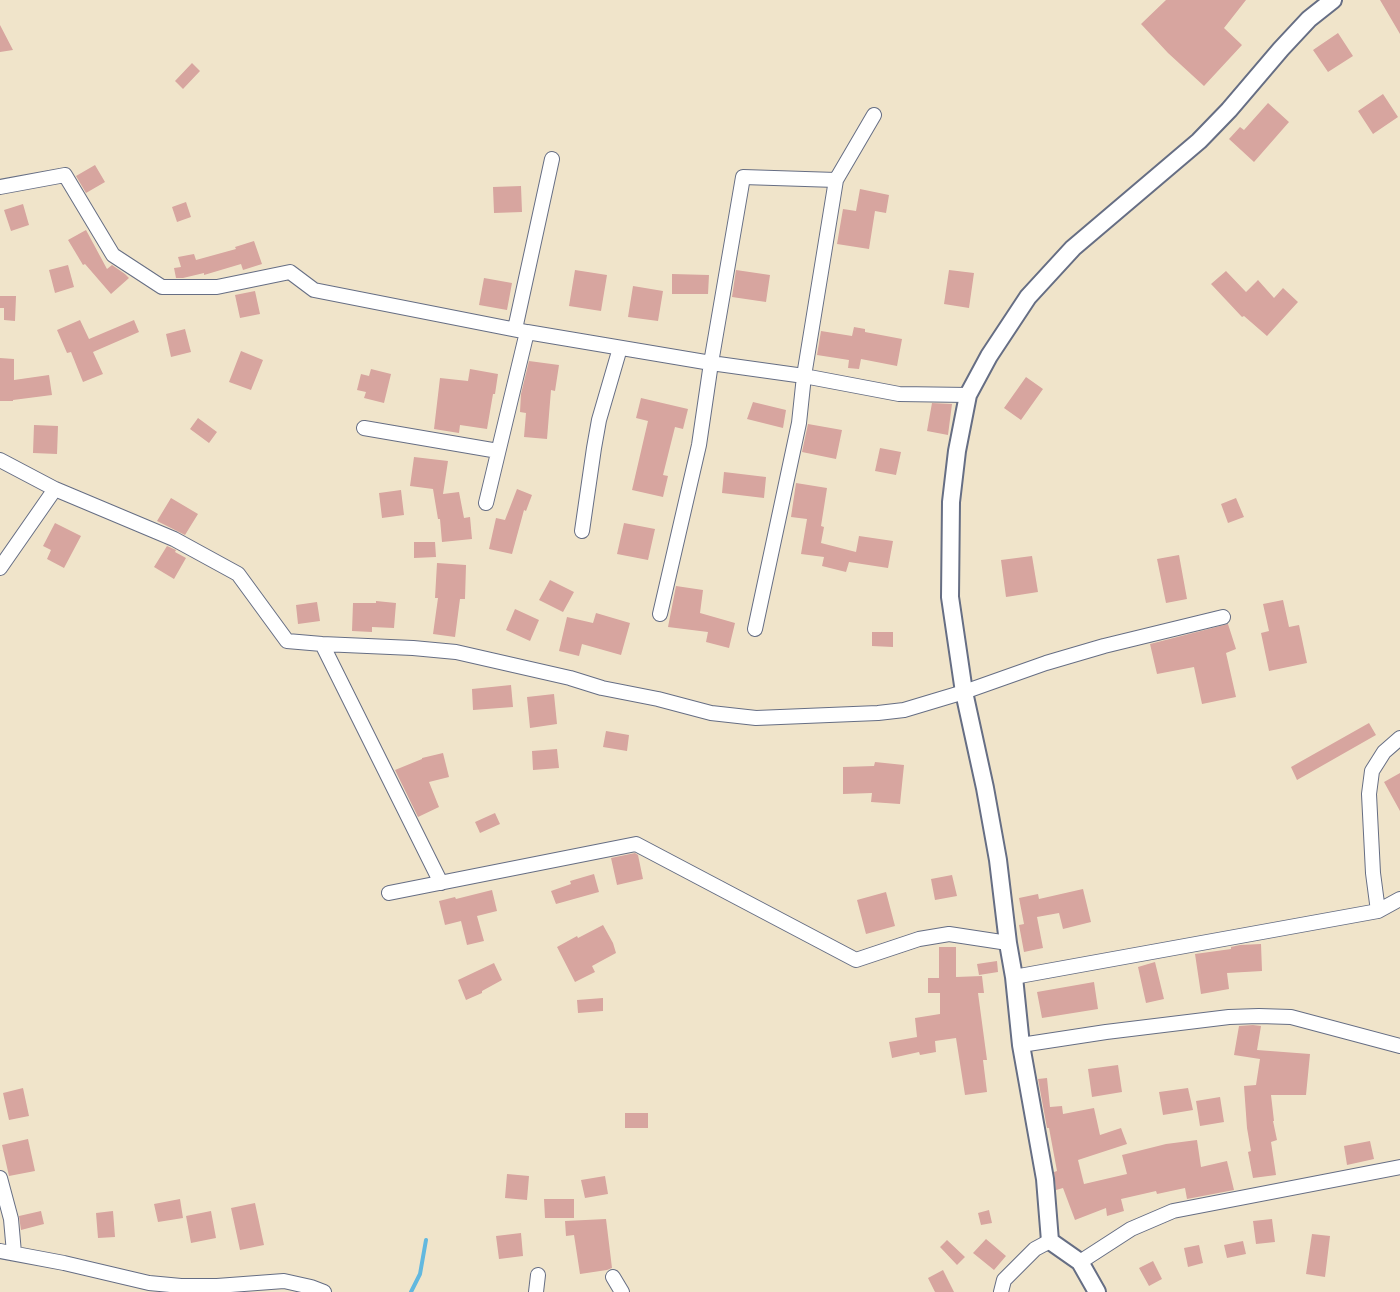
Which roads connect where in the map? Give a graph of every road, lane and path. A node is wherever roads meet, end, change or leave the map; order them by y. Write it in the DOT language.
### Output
graph roads {
  1 [pos="1333,0"];
  2 [pos="874,115"];
  3 [pos="552,159"];
  4 [pos="836,180"];
  5 [pos="0,187"];
  6 [pos="521,331"];
  7 [pos="620,348"];
  8 [pos="711,363"];
  9 [pos="804,376"];
  10 [pos="968,395"];
  11 [pos="364,429"];
  12 [pos="498,451"];
  13 [pos="0,460"];
  14 [pos="55,489"];
  15 [pos="486,503"];
  16 [pos="582,531"];
  17 [pos="0,568"];
  18 [pos="660,614"];
  19 [pos="1223,617"];
  20 [pos="755,629"];
  21 [pos="322,644"];
  22 [pos="964,692"];
  23 [pos="1400,738"];
  24 [pos="441,883"];
  25 [pos="389,893"];
  26 [pos="1400,898"];
  27 [pos="1378,911"];
  28 [pos="1008,943"];
  29 [pos="1014,976"];
  30 [pos="1021,1045"];
  31 [pos="1400,1046"];
  32 [pos="1400,1167"];
  33 [pos="0,1178"];
  34 [pos="1050,1241"];
  35 [pos="7,1252"];
  36 [pos="1080,1262"];
  37 [pos="538,1275"];
  38 [pos="613,1277"];
  39 [pos="324,1292"];
  40 [pos="536,1292"];
  41 [pos="622,1292"];
  42 [pos="1001,1292"];
  43 [pos="1097,1292"];
  1 -- 10 [label="street"];
  2 -- 4 [label="street"];
  3 -- 6 [label="street"];
  4 -- 8 [label="street"];
  4 -- 9 [label="street"];
  5 -- 6 [label="street"];
  6 -- 7 [label="street"];
  6 -- 12 [label="street"];
  7 -- 8 [label="street"];
  7 -- 16 [label="street"];
  8 -- 9 [label="street"];
  8 -- 18 [label="street"];
  9 -- 10 [label="street"];
  9 -- 20 [label="street"];
  10 -- 22 [label="street"];
  11 -- 12 [label="street"];
  12 -- 15 [label="street"];
  13 -- 14 [label="street"];
  14 -- 17 [label="street"];
  14 -- 21 [label="street"];
  19 -- 22 [label="street"];
  21 -- 22 [label="street"];
  21 -- 24 [label="street"];
  22 -- 28 [label="street"];
  23 -- 27 [label="street"];
  24 -- 25 [label="street"];
  24 -- 28 [label="street"];
  26 -- 27 [label="street"];
  27 -- 29 [label="street"];
  28 -- 29 [label="street"];
  29 -- 30 [label="street"];
  30 -- 31 [label="street"];
  30 -- 34 [label="street"];
  32 -- 36 [label="street"];
  33 -- 35 [label="street"];
  34 -- 36 [label="street"];
  34 -- 42 [label="street"];
  35 -- 39 [label="street"];
  36 -- 43 [label="street"];
  37 -- 40 [label="street"];
  38 -- 41 [label="street"];
}
